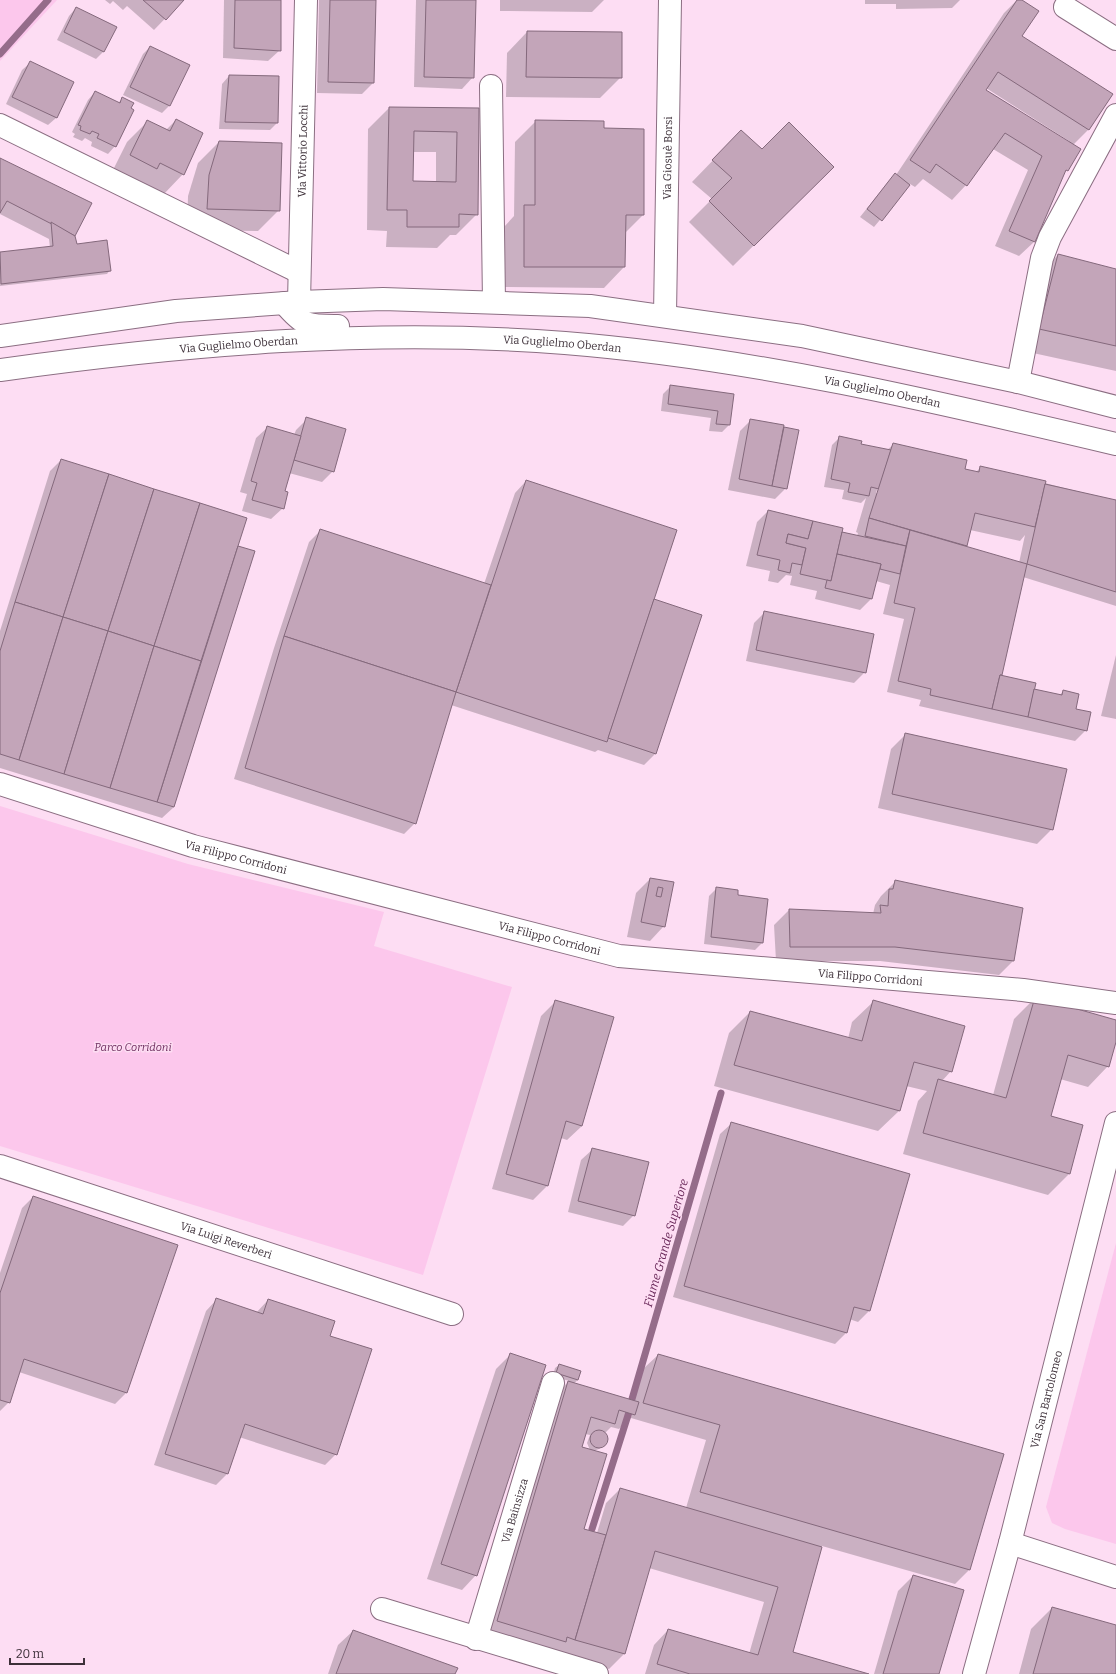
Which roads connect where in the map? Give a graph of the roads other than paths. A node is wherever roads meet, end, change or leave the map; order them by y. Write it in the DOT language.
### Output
graph roads {
  1 [pos="306,0"];
  2 [pos="670,0"];
  3 [pos="1065,7"];
  4 [pos="1116,39"];
  5 [pos="491,86"];
  6 [pos="1116,116"];
  7 [pos="0,125"];
  8 [pos="299,272"];
  9 [pos="292,302"];
  10 [pos="494,302"];
  11 [pos="665,315"];
  12 [pos="0,336"];
  13 [pos="403,337"];
  14 [pos="0,370"];
  15 [pos="1018,382"];
  16 [pos="1116,407"];
  17 [pos="1116,444"];
  18 [pos="0,784"];
  19 [pos="1116,1002"];
  20 [pos="1116,1124"];
  21 [pos="0,1166"];
  22 [pos="452,1314"];
  23 [pos="553,1383"];
  24 [pos="1010,1543"];
  25 [pos="1116,1577"];
  26 [pos="382,1609"];
  27 [pos="476,1639"];
  28 [pos="597,1674"];
  29 [pos="974,1674"];
  1 -- 8 [label="street, Via Vittorio Locchi"];
  2 -- 11 [label="street, Via Giosuè Borsi"];
  3 -- 4 [label="street"];
  5 -- 10 [label="street"];
  6 -- 15 [label="street"];
  7 -- 8 [label="street"];
  8 -- 9 [label="street, Via Vittorio Locchi"];
  9 -- 10 [label="street"];
  9 -- 12 [label="street"];
  9 -- 13 [label="street"];
  10 -- 11 [label="street"];
  11 -- 15 [label="street"];
  13 -- 14 [label="street, Via Guglielmo Oberdan"];
  13 -- 17 [label="street, Via Guglielmo Oberdan"];
  15 -- 16 [label="street"];
  18 -- 19 [label="street, Via Filippo Corridoni"];
  20 -- 24 [label="street, Via San Bartolomeo"];
  21 -- 22 [label="street, Via Luigi Reverberi"];
  23 -- 27 [label="street, Via Bainsizza"];
  24 -- 25 [label="street"];
  24 -- 29 [label="street, Via San Bartolomeo"];
  26 -- 27 [label="street"];
  27 -- 28 [label="street"];
}
